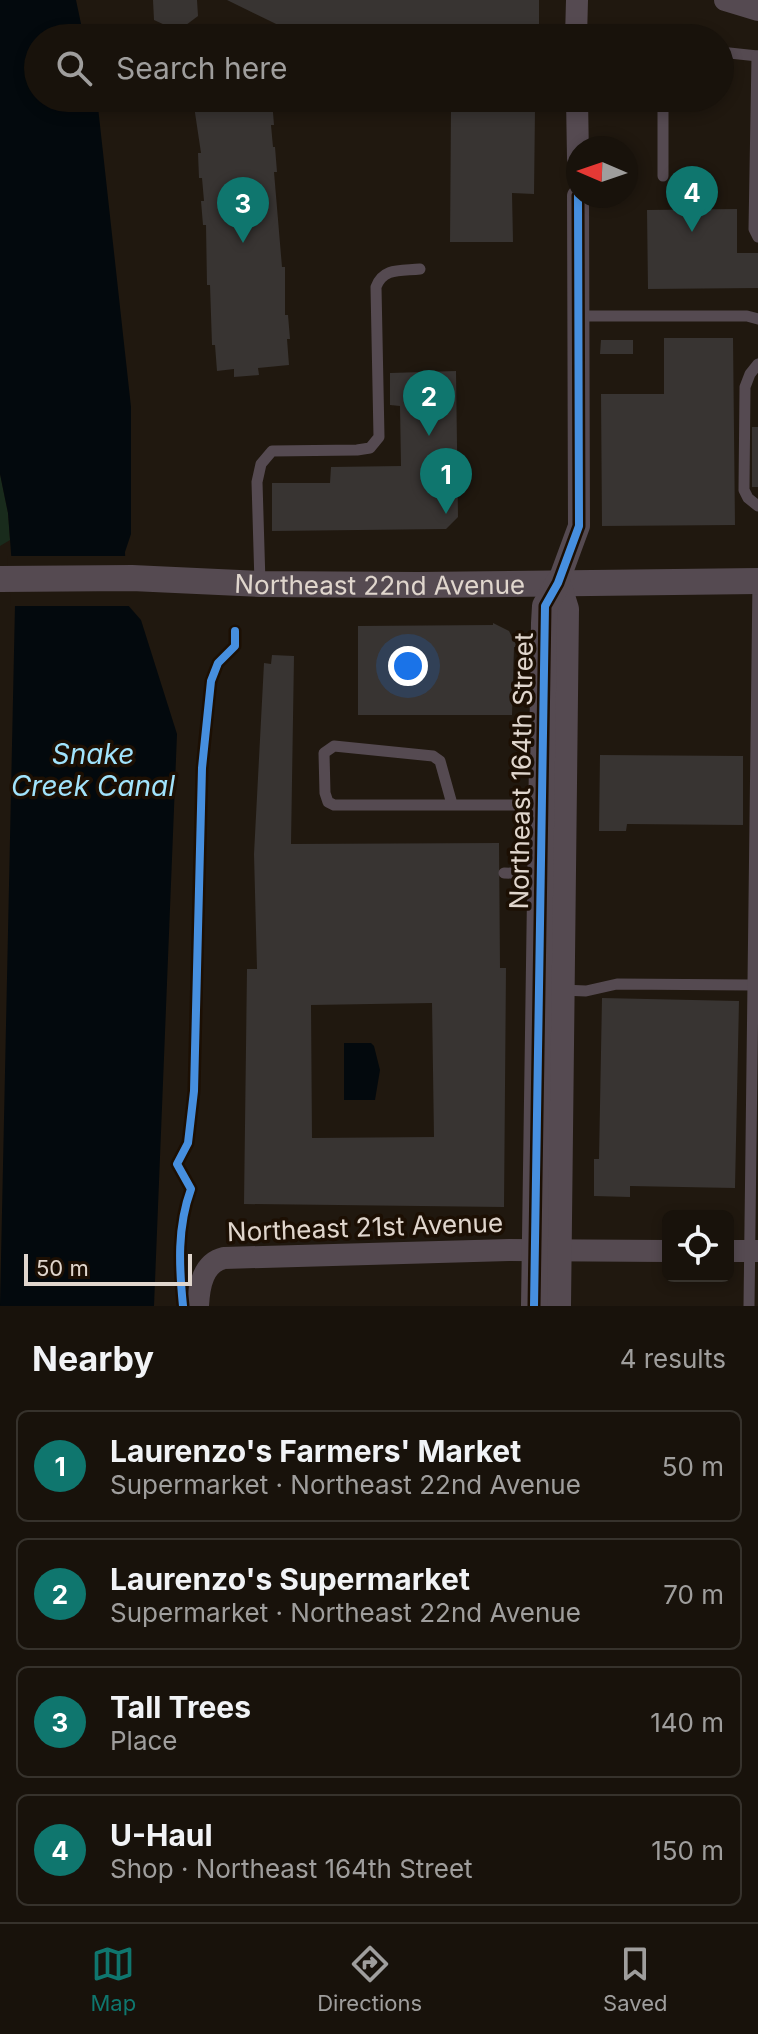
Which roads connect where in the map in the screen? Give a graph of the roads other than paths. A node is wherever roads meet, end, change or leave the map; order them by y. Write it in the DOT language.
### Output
graph roads {
  1 [pos="577,0"];
  2 [pos="725,0"];
  3 [pos="758,10"];
  4 [pos="576,24"];
  5 [pos="734,53"];
  6 [pos="758,56"];
  7 [pos="577,112"];
  8 [pos="663,112"];
  9 [pos="578,136"];
  10 [pos="663,176"];
  11 [pos="578,208"];
  12 [pos="758,237"];
  13 [pos="420,269"];
  14 [pos="579,316"];
  15 [pos="758,319"];
  16 [pos="758,364"];
  17 [pos="758,506"];
  18 [pos="0,579"];
  19 [pos="758,580"];
  20 [pos="558,583"];
  21 [pos="260,584"];
  22 [pos="452,804"];
  23 [pos="542,805"];
  24 [pos="756,842"];
  25 [pos="504,873"];
  26 [pos="539,874"];
  27 [pos="753,985"];
  28 [pos="561,990"];
  29 [pos="546,1250"];
  30 [pos="662,1251"];
  31 [pos="745,1251"];
  32 [pos="198,1306"];
  33 [pos="534,1306"];
  34 [pos="558,1306"];
  35 [pos="749,1306"];
  1 -- 4 [label="street"];
  2 -- 3 [label="street"];
  5 -- 6 [label="lane"];
  6 -- 12 [label="lane"];
  7 -- 9 [label="street"];
  8 -- 10 [label="lane"];
  11 -- 14 [label="street, Northeast 164th Street"];
  13 -- 21 [label="lane"];
  14 -- 15 [label="lane"];
  14 -- 20 [label="street, Northeast 164th Street"];
  16 -- 17 [label="lane"];
  18 -- 21 [label="street, Northeast 22nd Avenue"];
  19 -- 20 [label="street, Northeast 22nd Avenue"];
  19 -- 24 [label="lane"];
  20 -- 21 [label="street, Northeast 22nd Avenue"];
  20 -- 23 [label="street, Northeast 164th Street"];
  20 -- 28 [label="street, Northeast 164th Street"];
  22 -- 22 [label="lane"];
  22 -- 23 [label="lane"];
  23 -- 26 [label="street, Northeast 164th Street"];
  24 -- 27 [label="lane"];
  25 -- 26 [label="lane"];
  26 -- 29 [label="street, Northeast 164th Street"];
  27 -- 28 [label="lane"];
  27 -- 31 [label="lane"];
  28 -- 29 [label="street, Northeast 164th Street"];
  29 -- 30 [label="street, Northeast 21st Avenue"];
  29 -- 32 [label="street, Northeast 21st Avenue"];
  29 -- 33 [label="street, Northeast 164th Street"];
  29 -- 34 [label="street, Northeast 164th Street"];
  31 -- 35 [label="lane"];
}
